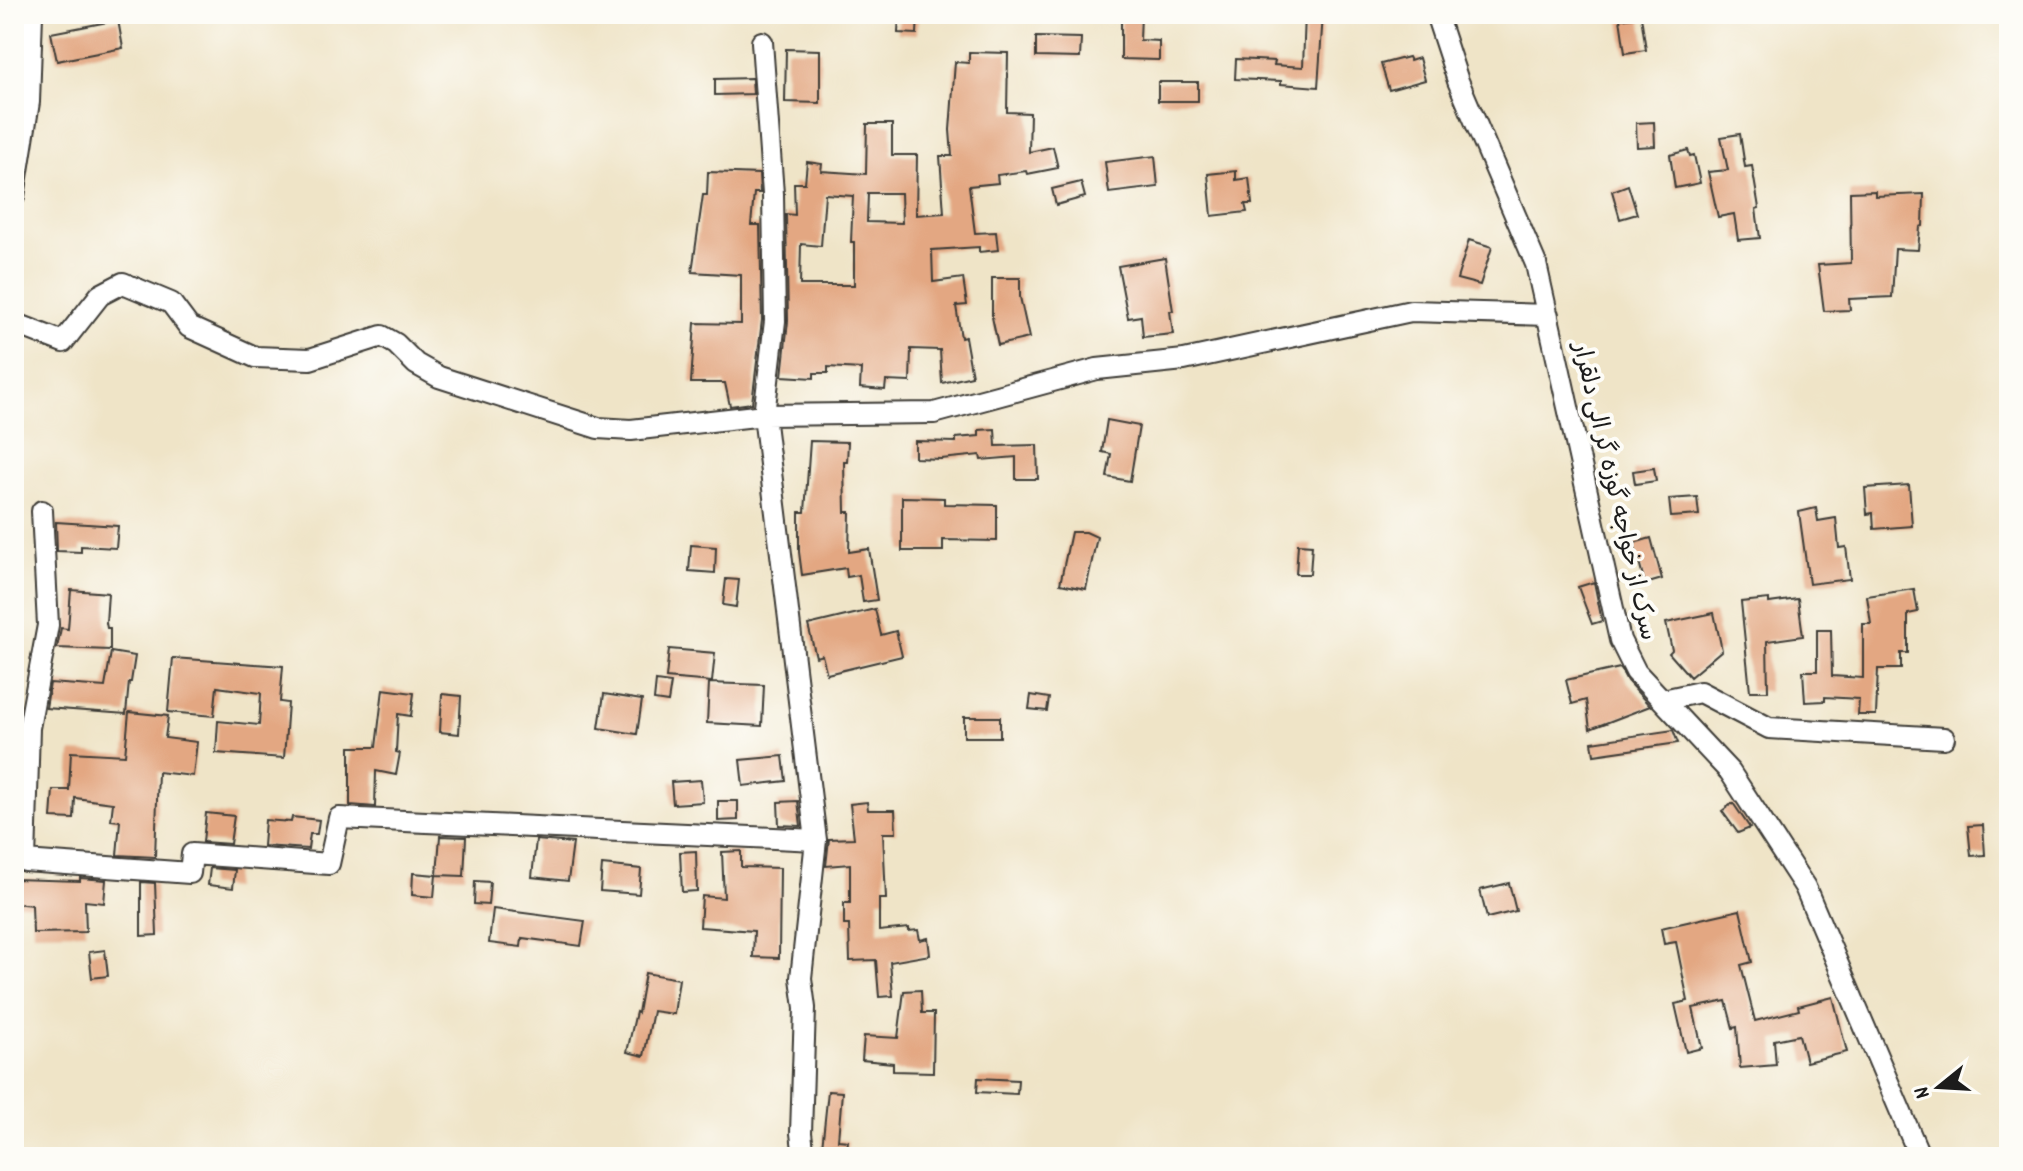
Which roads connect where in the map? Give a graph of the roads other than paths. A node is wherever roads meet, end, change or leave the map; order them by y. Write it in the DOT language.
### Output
graph roads {
  1 [pos="32,14"];
  2 [pos="1436,14"];
  3 [pos="762,42"];
  4 [pos="14,196"];
  5 [pos="1548,315"];
  6 [pos="14,323"];
  7 [pos="764,415"];
  8 [pos="42,511"];
  9 [pos="1663,700"];
  10 [pos="22,728"];
  11 [pos="1944,738"];
  12 [pos="816,840"];
  13 [pos="804,1157"];
  14 [pos="1920,1157"];
  1 -- 4 [label="street"];
  2 -- 5 [label="street, سرک از خواجه گوزه گر الی دلقرار"];
  3 -- 7 [label="street"];
  5 -- 7 [label="street"];
  5 -- 9 [label="street, سرک از خواجه گوزه گر الی دلقرار"];
  6 -- 7 [label="street"];
  7 -- 12 [label="street"];
  8 -- 10 [label="street"];
  9 -- 11 [label="street"];
  9 -- 14 [label="street, سرک از خواجه گوزه گر الی دلقرار"];
  10 -- 12 [label="street"];
  12 -- 13 [label="street"];
}
